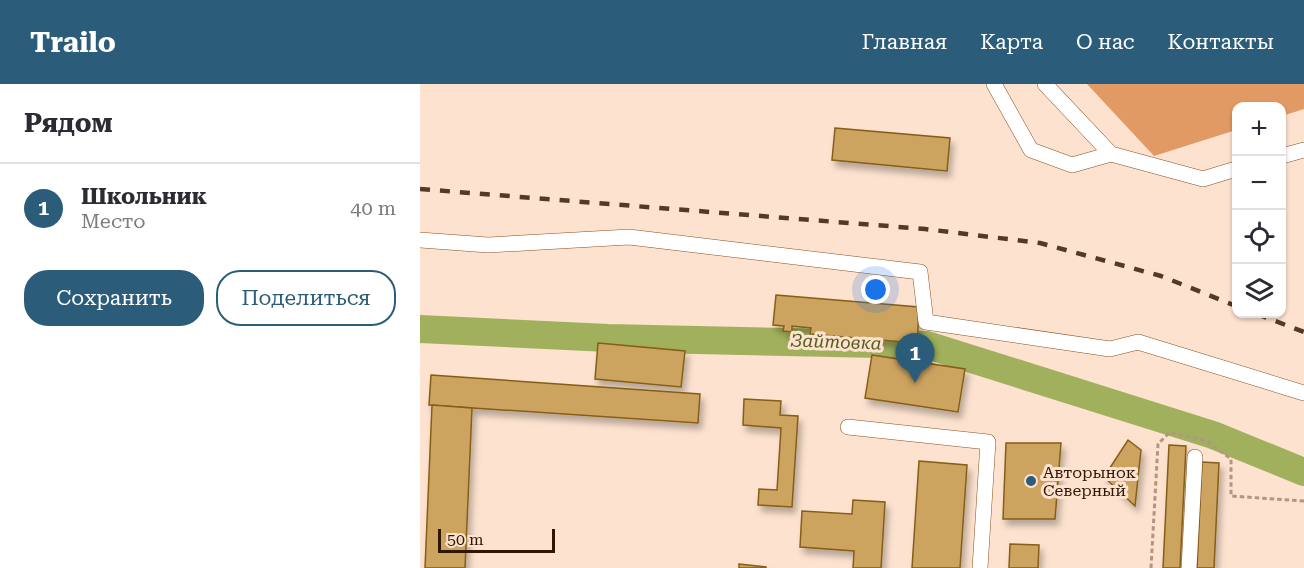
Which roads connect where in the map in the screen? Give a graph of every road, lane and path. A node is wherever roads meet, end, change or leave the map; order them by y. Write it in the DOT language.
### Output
graph roads {
  1 [pos="994,84"];
  2 [pos="1046,84"];
  3 [pos="1304,150"];
  4 [pos="1111,154"];
  5 [pos="1286,155"];
  6 [pos="1232,170"];
  7 [pos="420,240"];
  8 [pos="1304,393"];
  9 [pos="848,427"];
  10 [pos="1195,457"];
  11 [pos="980,568"];
  12 [pos="1189,568"];
  1 -- 4 [label="street"];
  2 -- 4 [label="street"];
  3 -- 5 [label="street"];
  4 -- 6 [label="street"];
  7 -- 8 [label="street"];
  9 -- 11 [label="street"];
  10 -- 12 [label="street"];
}
